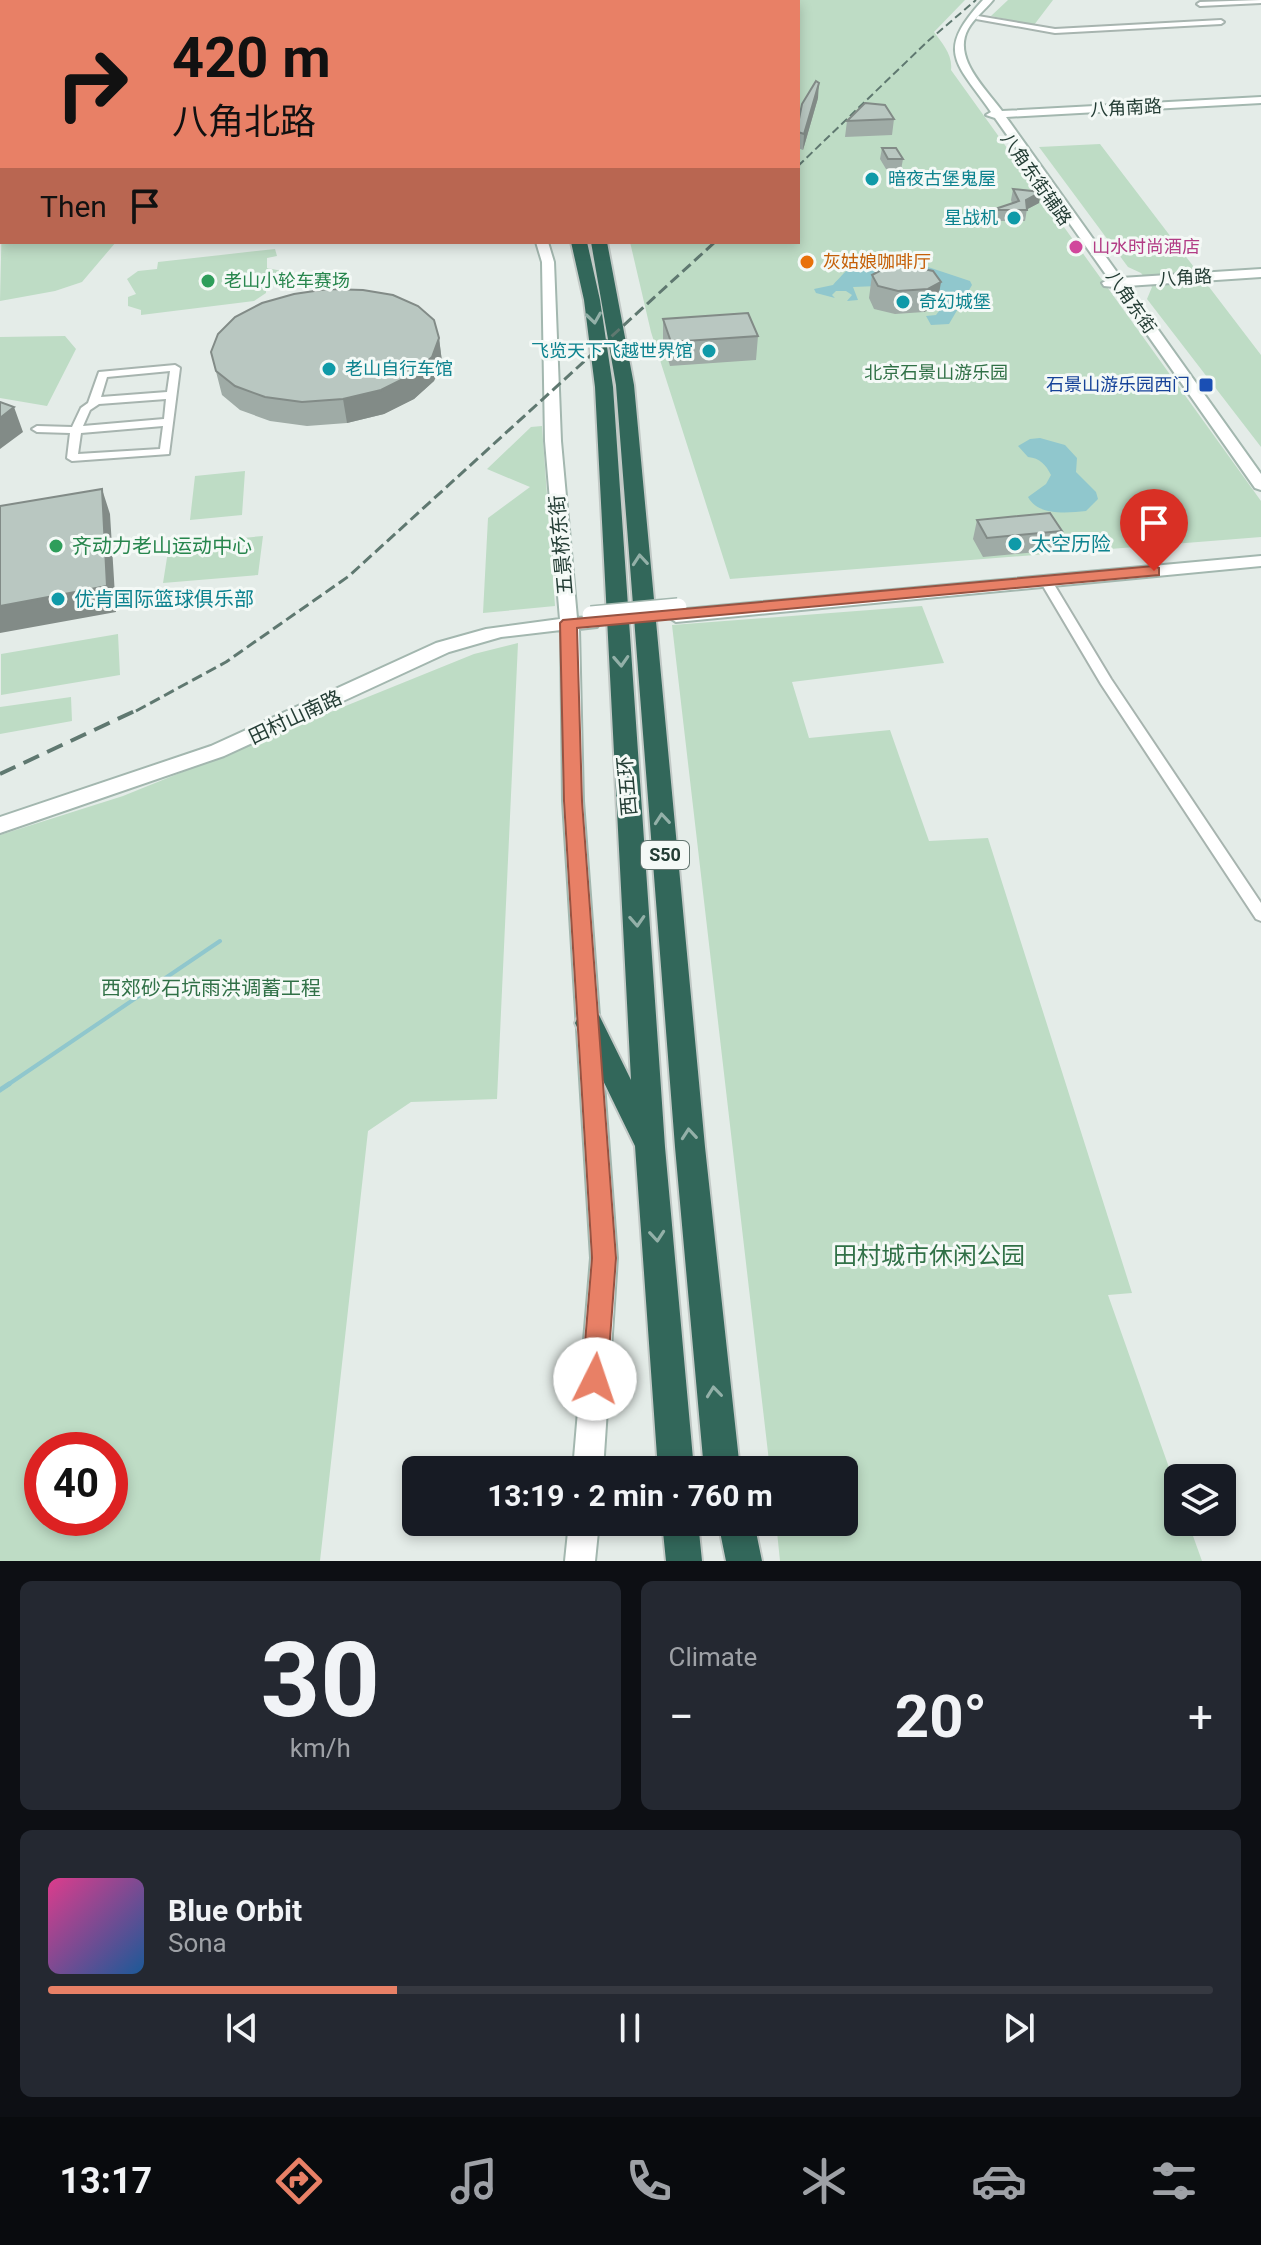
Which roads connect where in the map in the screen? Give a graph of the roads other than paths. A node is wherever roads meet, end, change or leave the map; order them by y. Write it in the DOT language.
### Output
graph roads {
  1 [pos="988,0"];
  2 [pos="994,0"];
  3 [pos="1261,1"];
  4 [pos="1198,2"];
  5 [pos="978,18"];
  6 [pos="1261,100"];
  7 [pos="997,115"];
  8 [pos="543,244"];
  9 [pos="579,244"];
  10 [pos="599,244"];
  11 [pos="1261,273"];
  12 [pos="1117,283"];
  13 [pos="172,395"];
  14 [pos="95,401"];
  15 [pos="169,422"];
  16 [pos="37,429"];
  17 [pos="76,430"];
  18 [pos="1261,471"];
  19 [pos="1261,486"];
  20 [pos="1261,553"];
  21 [pos="1261,561"];
  22 [pos="1046,581"];
  23 [pos="677,612"];
  24 [pos="568,619"];
  25 [pos="0,814"];
  26 [pos="0,825"];
  27 [pos="1261,915"];
  28 [pos="589,1023"];
  29 [pos="650,1147"];
  30 [pos="589,1456"];
  31 [pos="674,1456"];
  32 [pos="722,1456"];
  33 [pos="583,1536"];
  34 [pos="670,1536"];
  35 [pos="681,1536"];
  36 [pos="728,1536"];
  37 [pos="739,1536"];
  38 [pos="580,1561"];
  39 [pos="669,1561"];
  40 [pos="684,1561"];
  41 [pos="731,1561"];
  42 [pos="744,1561"];
  1 -- 7 [label="main road"];
  2 -- 5 [label="main road"];
  3 -- 4 [label="street"];
  4 -- 5 [label="street"];
  5 -- 7 [label="main road"];
  6 -- 7 [label="main road, 八角南路"];
  7 -- 12 [label="main road, 八角东街辅路"];
  8 -- 24 [label="main road, 五景桥东街"];
  9 -- 29 [label="highway, 西五环 / S50, one-way"];
  32 -- 10 [label="highway, 西五环 / S50, one-way"];
  11 -- 12 [label="main road, 八角路"];
  12 -- 18 [label="main road, 八角东街"];
  12 -- 19 [label="main road, 八角东街辅路"];
  13 -- 14 [label="street"];
  13 -- 14 [label="street"];
  13 -- 15 [label="street"];
  14 -- 17 [label="street"];
  15 -- 17 [label="street"];
  15 -- 17 [label="street"];
  16 -- 17 [label="street"];
  20 -- 23 [label="main road"];
  21 -- 22 [label="main road"];
  22 -- 23 [label="main road"];
  22 -- 27 [label="street"];
  23 -- 24 [label="main road, 田村山南路"];
  24 -- 25 [label="main road, 田村山南路"];
  24 -- 26 [label="main road, 田村山南路"];
  24 -- 28 [label="main road, 五景桥东街"];
  28 -- 29 [label="highway"];
  28 -- 30 [label="main road, 五景桥东街"];
  29 -- 31 [label="highway, 西五环 / S50, one-way"];
  33 -- 38 [label="main road"];
  34 -- 39 [label="highway"];
  35 -- 40 [label="highway"];
  36 -- 41 [label="highway"];
  37 -- 42 [label="highway"];
}
